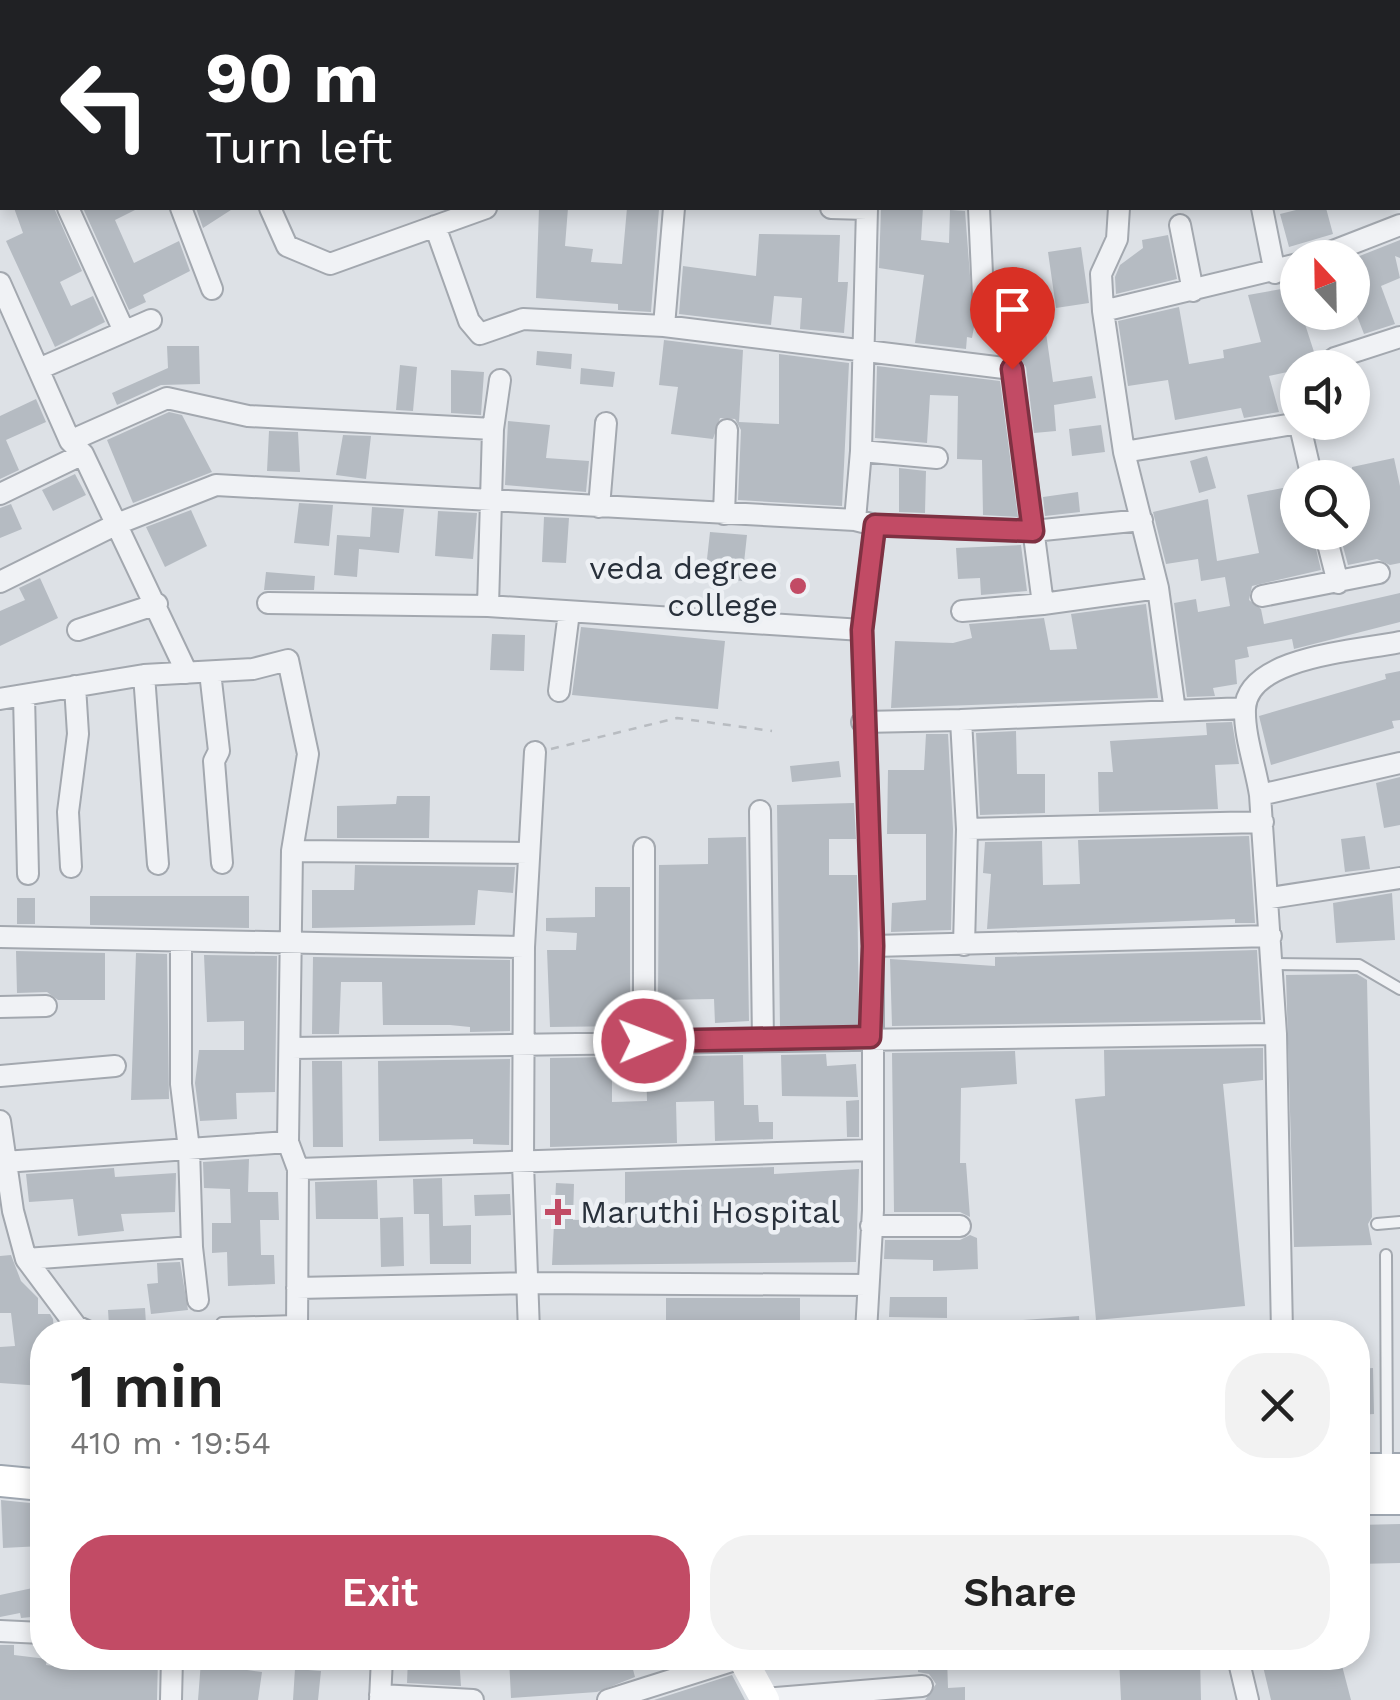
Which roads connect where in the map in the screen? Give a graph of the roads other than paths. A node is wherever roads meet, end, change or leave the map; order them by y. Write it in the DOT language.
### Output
graph roads {
  1 [pos="69,210"];
  2 [pos="182,210"];
  3 [pos="271,210"];
  4 [pos="480,210"];
  5 [pos="674,210"];
  6 [pos="867,210"];
  7 [pos="978,210"];
  8 [pos="1119,210"];
  9 [pos="1262,210"];
  10 [pos="1400,225"];
  11 [pos="435,226"];
  12 [pos="1180,226"];
  13 [pos="1361,240"];
  14 [pos="1280,270"];
  15 [pos="1275,272"];
  16 [pos="212,289"];
  17 [pos="1194,291"];
  18 [pos="3,296"];
  19 [pos="1103,311"];
  20 [pos="984,318"];
  21 [pos="151,320"];
  22 [pos="664,326"];
  23 [pos="124,331"];
  24 [pos="1400,337"];
  25 [pos="861,348"];
  26 [pos="1366,350"];
  27 [pos="42,368"];
  28 [pos="500,380"];
  29 [pos="606,423"];
  30 [pos="1280,426"];
  31 [pos="493,429"];
  32 [pos="728,430"];
  33 [pos="77,448"];
  34 [pos="862,452"];
  35 [pos="1124,452"];
  36 [pos="937,458"];
  37 [pos="0,494"];
  38 [pos="493,502"];
  39 [pos="599,507"];
  40 [pos="724,514"];
  41 [pos="1142,520"];
  42 [pos="865,523"];
  43 [pos="117,524"];
  44 [pos="1033,531"];
  45 [pos="1330,550"];
  46 [pos="1380,573"];
  47 [pos="0,582"];
  48 [pos="1338,583"];
  49 [pos="1158,588"];
  50 [pos="1262,596"];
  51 [pos="268,603"];
  52 [pos="157,604"];
  53 [pos="1043,604"];
  54 [pos="488,606"];
  55 [pos="962,610"];
  56 [pos="569,612"];
  57 [pos="78,630"];
  58 [pos="862,630"];
  59 [pos="1400,642"];
  60 [pos="210,672"];
  61 [pos="188,673"];
  62 [pos="144,675"];
  63 [pos="76,686"];
  64 [pos="559,691"];
  65 [pos="24,695"];
  66 [pos="0,699"];
  67 [pos="1245,708"];
  68 [pos="1175,711"];
  69 [pos="961,720"];
  70 [pos="862,722"];
  71 [pos="535,752"];
  72 [pos="1400,764"];
  73 [pos="1260,794"];
  74 [pos="760,812"];
  75 [pos="1263,822"];
  76 [pos="967,829"];
  77 [pos="644,848"];
  78 [pos="292,850"];
  79 [pos="528,853"];
  80 [pos="222,863"];
  81 [pos="158,864"];
  82 [pos="72,867"];
  83 [pos="28,874"];
  84 [pos="1400,878"];
  85 [pos="1270,898"];
  86 [pos="1271,936"];
  87 [pos="0,937"];
  88 [pos="181,942"];
  89 [pos="290,943"];
  90 [pos="964,945"];
  91 [pos="873,946"];
  92 [pos="524,947"];
  93 [pos="1272,964"];
  94 [pos="1400,990"];
  95 [pos="46,1006"];
  96 [pos="0,1007"];
  97 [pos="1276,1034"];
  98 [pos="870,1037"];
  99 [pos="644,1041"];
  100 [pos="763,1041"];
  101 [pos="527,1043"];
  102 [pos="292,1048"];
  103 [pos="115,1066"];
  104 [pos="0,1076"];
  105 [pos="0,1121"];
  106 [pos="288,1142"];
  107 [pos="189,1149"];
  108 [pos="870,1150"];
  109 [pos="4,1162"];
  110 [pos="523,1162"];
  111 [pos="298,1170"];
  112 [pos="1400,1222"];
  113 [pos="1377,1224"];
  114 [pos="872,1226"];
  115 [pos="960,1226"];
  116 [pos="192,1248"];
  117 [pos="1386,1254"];
  118 [pos="26,1259"];
  119 [pos="529,1282"];
  120 [pos="868,1285"];
  121 [pos="298,1288"];
  122 [pos="198,1300"];
  123 [pos="72,1320"];
  124 [pos="297,1320"];
  125 [pos="529,1320"];
  126 [pos="867,1320"];
  127 [pos="1282,1320"];
  128 [pos="0,1463"];
  129 [pos="30,1465"];
  130 [pos="1382,1469"];
  131 [pos="0,1481"];
  132 [pos="30,1484"];
  133 [pos="1370,1499"];
  134 [pos="1400,1499"];
  135 [pos="0,1632"];
  136 [pos="30,1633"];
  137 [pos="172,1670"];
  138 [pos="381,1670"];
  139 [pos="712,1670"];
  140 [pos="748,1670"];
  141 [pos="1241,1670"];
  142 [pos="922,1686"];
  143 [pos="652,1694"];
  144 [pos="380,1698"];
  145 [pos="764,1699"];
  146 [pos="171,1700"];
  147 [pos="472,1700"];
  148 [pos="608,1700"];
  149 [pos="1248,1700"];
  1 -- 23 [label="street"];
  2 -- 16 [label="street"];
  3 -- 11 [label="street"];
  4 -- 11 [label="street"];
  5 -- 22 [label="street"];
  6 -- 25 [label="street"];
  7 -- 20 [label="street"];
  8 -- 19 [label="street"];
  9 -- 15 [label="street"];
  10 -- 13 [label="street"];
  11 -- 22 [label="street"];
  12 -- 17 [label="street"];
  14 -- 15 [label="street"];
  15 -- 17 [label="street"];
  17 -- 19 [label="street"];
  18 -- 27 [label="street"];
  19 -- 35 [label="street"];
  21 -- 23 [label="street"];
  22 -- 25 [label="street"];
  23 -- 27 [label="street"];
  24 -- 26 [label="street"];
  25 -- 34 [label="street"];
  25 -- 44 [label="street"];
  27 -- 33 [label="street"];
  28 -- 31 [label="street"];
  29 -- 39 [label="street"];
  30 -- 35 [label="street"];
  31 -- 33 [label="street"];
  31 -- 38 [label="street"];
  32 -- 40 [label="street"];
  33 -- 37 [label="street"];
  33 -- 43 [label="street"];
  34 -- 36 [label="street"];
  34 -- 42 [label="street"];
  35 -- 41 [label="street"];
  38 -- 39 [label="street"];
  38 -- 43 [label="street"];
  38 -- 54 [label="street"];
  39 -- 40 [label="street"];
  40 -- 42 [label="street"];
  41 -- 44 [label="street"];
  41 -- 49 [label="street"];
  42 -- 44 [label="street"];
  42 -- 58 [label="street"];
  43 -- 47 [label="street"];
  43 -- 52 [label="street"];
  44 -- 53 [label="street"];
  45 -- 48 [label="street"];
  46 -- 48 [label="street"];
  48 -- 50 [label="street"];
  49 -- 53 [label="street"];
  49 -- 68 [label="street"];
  51 -- 54 [label="street"];
  52 -- 57 [label="street"];
  52 -- 61 [label="street"];
  53 -- 55 [label="street"];
  54 -- 56 [label="street"];
  56 -- 58 [label="street"];
  56 -- 64 [label="street"];
  58 -- 70 [label="street"];
  59 -- 67 [label="street"];
  60 -- 61 [label="street"];
  60 -- 78 [label="street"];
  60 -- 80 [label="street"];
  61 -- 62 [label="street"];
  62 -- 63 [label="street"];
  62 -- 81 [label="street"];
  63 -- 65 [label="street"];
  63 -- 82 [label="street"];
  65 -- 66 [label="street"];
  65 -- 83 [label="street"];
  67 -- 68 [label="street"];
  67 -- 73 [label="street"];
  68 -- 69 [label="street"];
  69 -- 70 [label="street"];
  69 -- 76 [label="street"];
  70 -- 91 [label="street"];
  71 -- 79 [label="street"];
  72 -- 73 [label="street"];
  73 -- 75 [label="street"];
  74 -- 100 [label="street"];
  75 -- 76 [label="street"];
  75 -- 85 [label="street"];
  76 -- 90 [label="street"];
  77 -- 99 [label="street"];
  78 -- 79 [label="street"];
  78 -- 89 [label="street"];
  79 -- 92 [label="street"];
  84 -- 85 [label="street"];
  85 -- 86 [label="street"];
  86 -- 90 [label="street"];
  86 -- 93 [label="street"];
  87 -- 88 [label="street"];
  88 -- 89 [label="street"];
  88 -- 107 [label="street"];
  89 -- 92 [label="street"];
  89 -- 102 [label="street"];
  90 -- 91 [label="street"];
  91 -- 98 [label="street"];
  92 -- 101 [label="street"];
  93 -- 94 [label="lane"];
  93 -- 97 [label="street"];
  95 -- 96 [label="street"];
  97 -- 98 [label="street"];
  97 -- 127 [label="street"];
  98 -- 100 [label="street"];
  98 -- 108 [label="street"];
  99 -- 100 [label="street"];
  99 -- 101 [label="street"];
  101 -- 102 [label="street"];
  101 -- 110 [label="street"];
  102 -- 106 [label="street"];
  103 -- 104 [label="street"];
  105 -- 109 [label="street"];
  106 -- 107 [label="street"];
  106 -- 111 [label="street"];
  107 -- 109 [label="street"];
  107 -- 116 [label="street"];
  108 -- 110 [label="street"];
  108 -- 114 [label="street"];
  109 -- 118 [label="street"];
  110 -- 111 [label="street"];
  110 -- 119 [label="street"];
  111 -- 121 [label="street"];
  112 -- 113 [label="lane"];
  114 -- 115 [label="street"];
  114 -- 120 [label="street"];
  116 -- 118 [label="street"];
  116 -- 122 [label="street"];
  117 -- 130 [label="lane"];
  118 -- 123 [label="street"];
  119 -- 120 [label="street"];
  119 -- 121 [label="street"];
  119 -- 125 [label="street"];
  120 -- 126 [label="street"];
  121 -- 124 [label="street"];
  128 -- 129 [label="main road"];
  131 -- 132 [label="main road"];
  133 -- 134 [label="main road"];
  135 -- 136 [label="street"];
  137 -- 146 [label="street"];
  138 -- 144 [label="street"];
  139 -- 143 [label="street"];
  140 -- 145 [label="street"];
  141 -- 149 [label="street"];
  142 -- 145 [label="street"];
  143 -- 148 [label="street"];
  144 -- 147 [label="street"];
}
